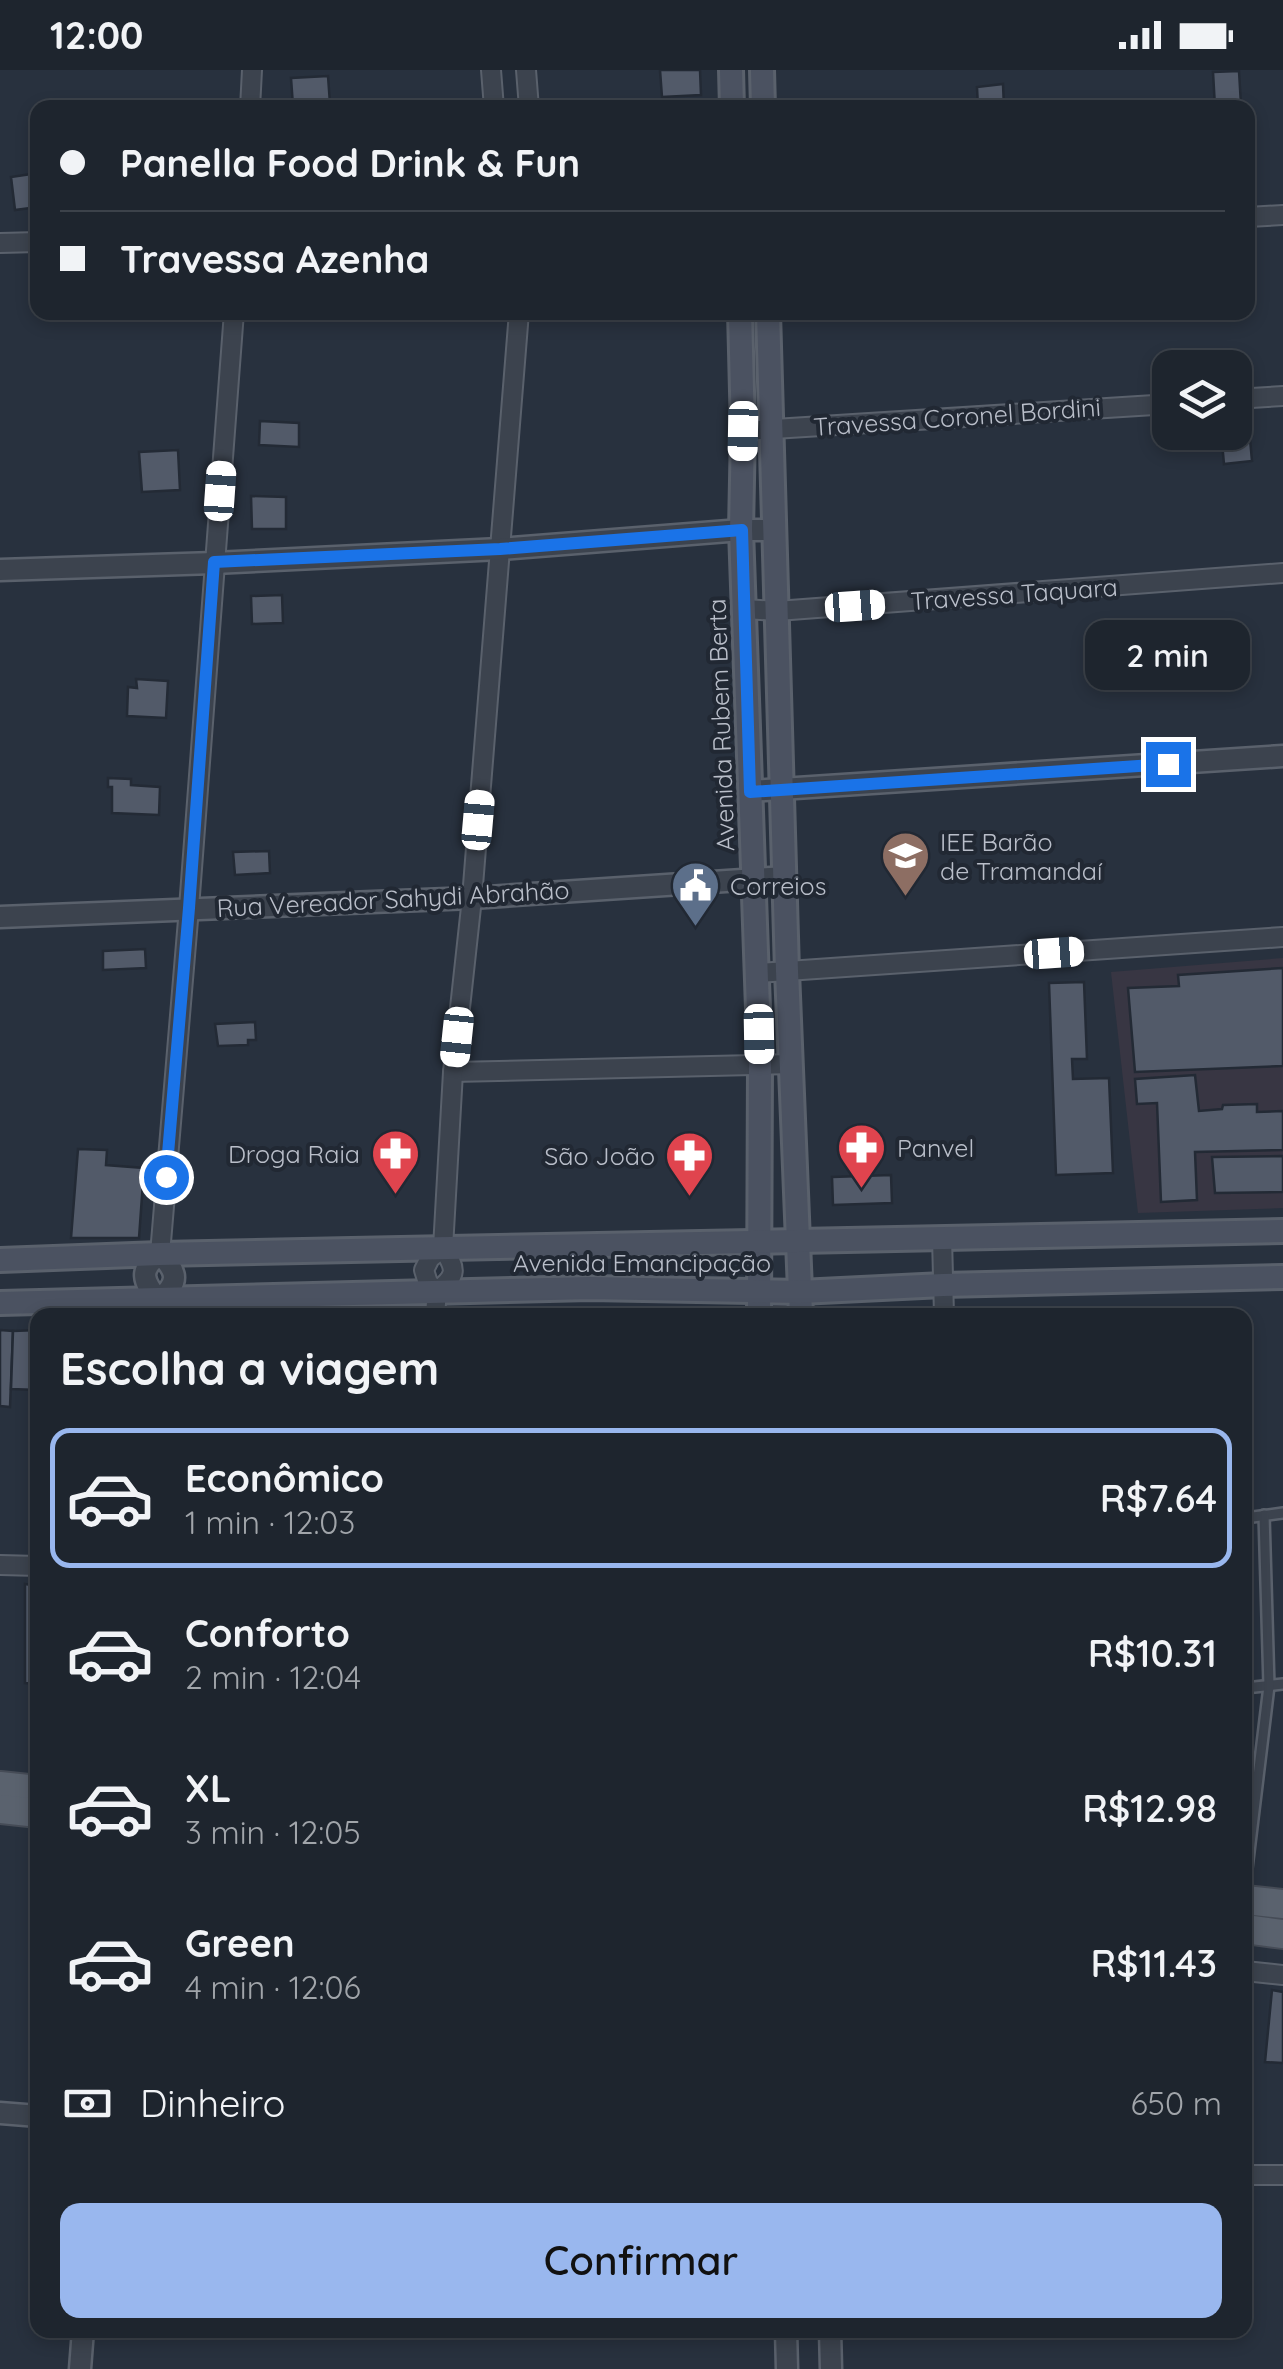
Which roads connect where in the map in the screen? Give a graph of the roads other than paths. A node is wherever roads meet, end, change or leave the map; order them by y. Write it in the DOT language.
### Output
graph roads {
  1 [pos="252,70"];
  2 [pos="491,70"];
  3 [pos="526,70"];
  4 [pos="737,70"];
  5 [pos="762,70"];
  6 [pos="250,100"];
  7 [pos="493,100"];
  8 [pos="528,100"];
  9 [pos="733,100"];
  10 [pos="764,100"];
  11 [pos="1283,215"];
  12 [pos="1255,217"];
  13 [pos="30,242"];
  14 [pos="0,243"];
  15 [pos="233,320"];
  16 [pos="518,320"];
  17 [pos="740,320"];
  18 [pos="768,320"];
  19 [pos="1283,396"];
  20 [pos="1252,399"];
  21 [pos="1152,405"];
  22 [pos="771,429"];
  23 [pos="743,431"];
  24 [pos="742,530"];
  25 [pos="776,530"];
  26 [pos="500,549"];
  27 [pos="214,562"];
  28 [pos="0,570"];
  29 [pos="1283,574"];
  30 [pos="745,610"];
  31 [pos="777,611"];
  32 [pos="1283,756"];
  33 [pos="783,790"];
  34 [pos="750,792"];
  35 [pos="785,877"];
  36 [pos="753,878"];
  37 [pos="472,898"];
  38 [pos="189,908"];
  39 [pos="0,917"];
  40 [pos="1283,937"];
  41 [pos="787,972"];
  42 [pos="758,973"];
  43 [pos="792,1064"];
  44 [pos="760,1065"];
  45 [pos="453,1072"];
  46 [pos="1283,1231"];
  47 [pos="942,1238"];
  48 [pos="797,1240"];
  49 [pos="758,1241"];
  50 [pos="443,1248"];
  51 [pos="160,1254"];
  52 [pos="0,1260"];
  53 [pos="1283,1277"];
  54 [pos="943,1285"];
  55 [pos="0,1303"];
  56 [pos="436,1303"];
  57 [pos="801,1303"];
  58 [pos="759,1304"];
  59 [pos="158,1307"];
  60 [pos="944,1308"];
  61 [pos="1283,1513"];
  62 [pos="1264,1516"];
  63 [pos="1252,1517"];
  64 [pos="0,1565"];
  65 [pos="30,1566"];
  66 [pos="1283,1684"];
  67 [pos="1269,1686"];
  68 [pos="1252,1687"];
  69 [pos="0,1786"];
  70 [pos="30,1789"];
  71 [pos="0,1809"];
  72 [pos="30,1812"];
  73 [pos="1252,1827"];
  74 [pos="1252,1901"];
  75 [pos="1283,1904"];
  76 [pos="1252,1931"];
  77 [pos="1283,1934"];
  78 [pos="1252,1971"];
  79 [pos="1283,1975"];
  80 [pos="0,2113"];
  81 [pos="30,2115"];
  82 [pos="1252,2175"];
  83 [pos="1283,2175"];
  84 [pos="82,2338"];
  85 [pos="786,2338"];
  86 [pos="830,2338"];
  87 [pos="80,2369"];
  88 [pos="787,2369"];
  89 [pos="831,2369"];
  1 -- 6 [label="street"];
  2 -- 7 [label="street"];
  3 -- 8 [label="street"];
  4 -- 9 [label="main road"];
  5 -- 10 [label="main road"];
  11 -- 12 [label="street"];
  13 -- 14 [label="street"];
  15 -- 27 [label="street"];
  16 -- 26 [label="street"];
  17 -- 23 [label="main road, Avenida Rubem Berta"];
  18 -- 22 [label="main road"];
  19 -- 20 [label="street"];
  21 -- 22 [label="street, Travessa Coronel Bordini"];
  22 -- 23 [label="street, Travessa Coronel Bordini"];
  22 -- 25 [label="main road"];
  23 -- 24 [label="main road, Avenida Rubem Berta"];
  24 -- 25 [label="street"];
  24 -- 26 [label="street"];
  24 -- 30 [label="main road, Avenida Rubem Berta"];
  25 -- 31 [label="main road"];
  26 -- 27 [label="street"];
  26 -- 37 [label="street"];
  27 -- 28 [label="street"];
  27 -- 38 [label="street"];
  29 -- 31 [label="street, Travessa Taquara"];
  30 -- 31 [label="street, Travessa Taquara"];
  30 -- 34 [label="main road, Avenida Rubem Berta"];
  31 -- 33 [label="main road"];
  32 -- 33 [label="street"];
  33 -- 34 [label="street"];
  33 -- 35 [label="main road"];
  34 -- 36 [label="main road, Avenida Rubem Berta"];
  35 -- 36 [label="street, Rua Vereador Sahydi Abrahão"];
  35 -- 41 [label="main road"];
  36 -- 37 [label="street, Rua Vereador Sahydi Abrahão"];
  36 -- 42 [label="main road, Avenida Rubem Berta"];
  37 -- 38 [label="street, Rua Vereador Sahydi Abrahão"];
  37 -- 45 [label="street"];
  38 -- 39 [label="street, Rua Vereador Sahydi Abrahão"];
  38 -- 51 [label="street"];
  40 -- 41 [label="street"];
  41 -- 42 [label="street"];
  41 -- 43 [label="main road"];
  42 -- 44 [label="main road, Avenida Rubem Berta"];
  43 -- 44 [label="street"];
  43 -- 48 [label="main road"];
  44 -- 45 [label="street"];
  44 -- 49 [label="main road, Avenida Rubem Berta"];
  45 -- 50 [label="street"];
  46 -- 47 [label="main road, Avenida Emancipação"];
  47 -- 48 [label="main road, Avenida Emancipação"];
  47 -- 54 [label="street"];
  48 -- 49 [label="main road, Avenida Emancipação"];
  48 -- 57 [label="main road"];
  49 -- 50 [label="main road, Avenida Emancipação"];
  49 -- 58 [label="main road, Avenida Rubem Berta"];
  50 -- 51 [label="main road, Avenida Emancipação"];
  50 -- 56 [label="street"];
  51 -- 52 [label="main road, Avenida Emancipação"];
  51 -- 59 [label="street"];
  53 -- 54 [label="main road, Avenida Emancipação"];
  54 -- 57 [label="main road, Avenida Emancipação"];
  54 -- 60 [label="street"];
  55 -- 59 [label="main road, Avenida Emancipação"];
  56 -- 58 [label="main road, Avenida Emancipação"];
  56 -- 59 [label="main road, Avenida Emancipação"];
  57 -- 58 [label="main road, Avenida Emancipação"];
  61 -- 62 [label="lane"];
  62 -- 63 [label="lane"];
  62 -- 67 [label="lane"];
  64 -- 65 [label="street"];
  66 -- 67 [label="lane"];
  67 -- 68 [label="lane"];
  67 -- 73 [label="lane"];
  69 -- 70 [label="main road"];
  71 -- 72 [label="main road"];
  74 -- 75 [label="main road"];
  76 -- 77 [label="main road"];
  78 -- 79 [label="street"];
  80 -- 81 [label="street"];
  82 -- 83 [label="street"];
  84 -- 87 [label="street"];
  85 -- 88 [label="street"];
  86 -- 89 [label="street"];
}
